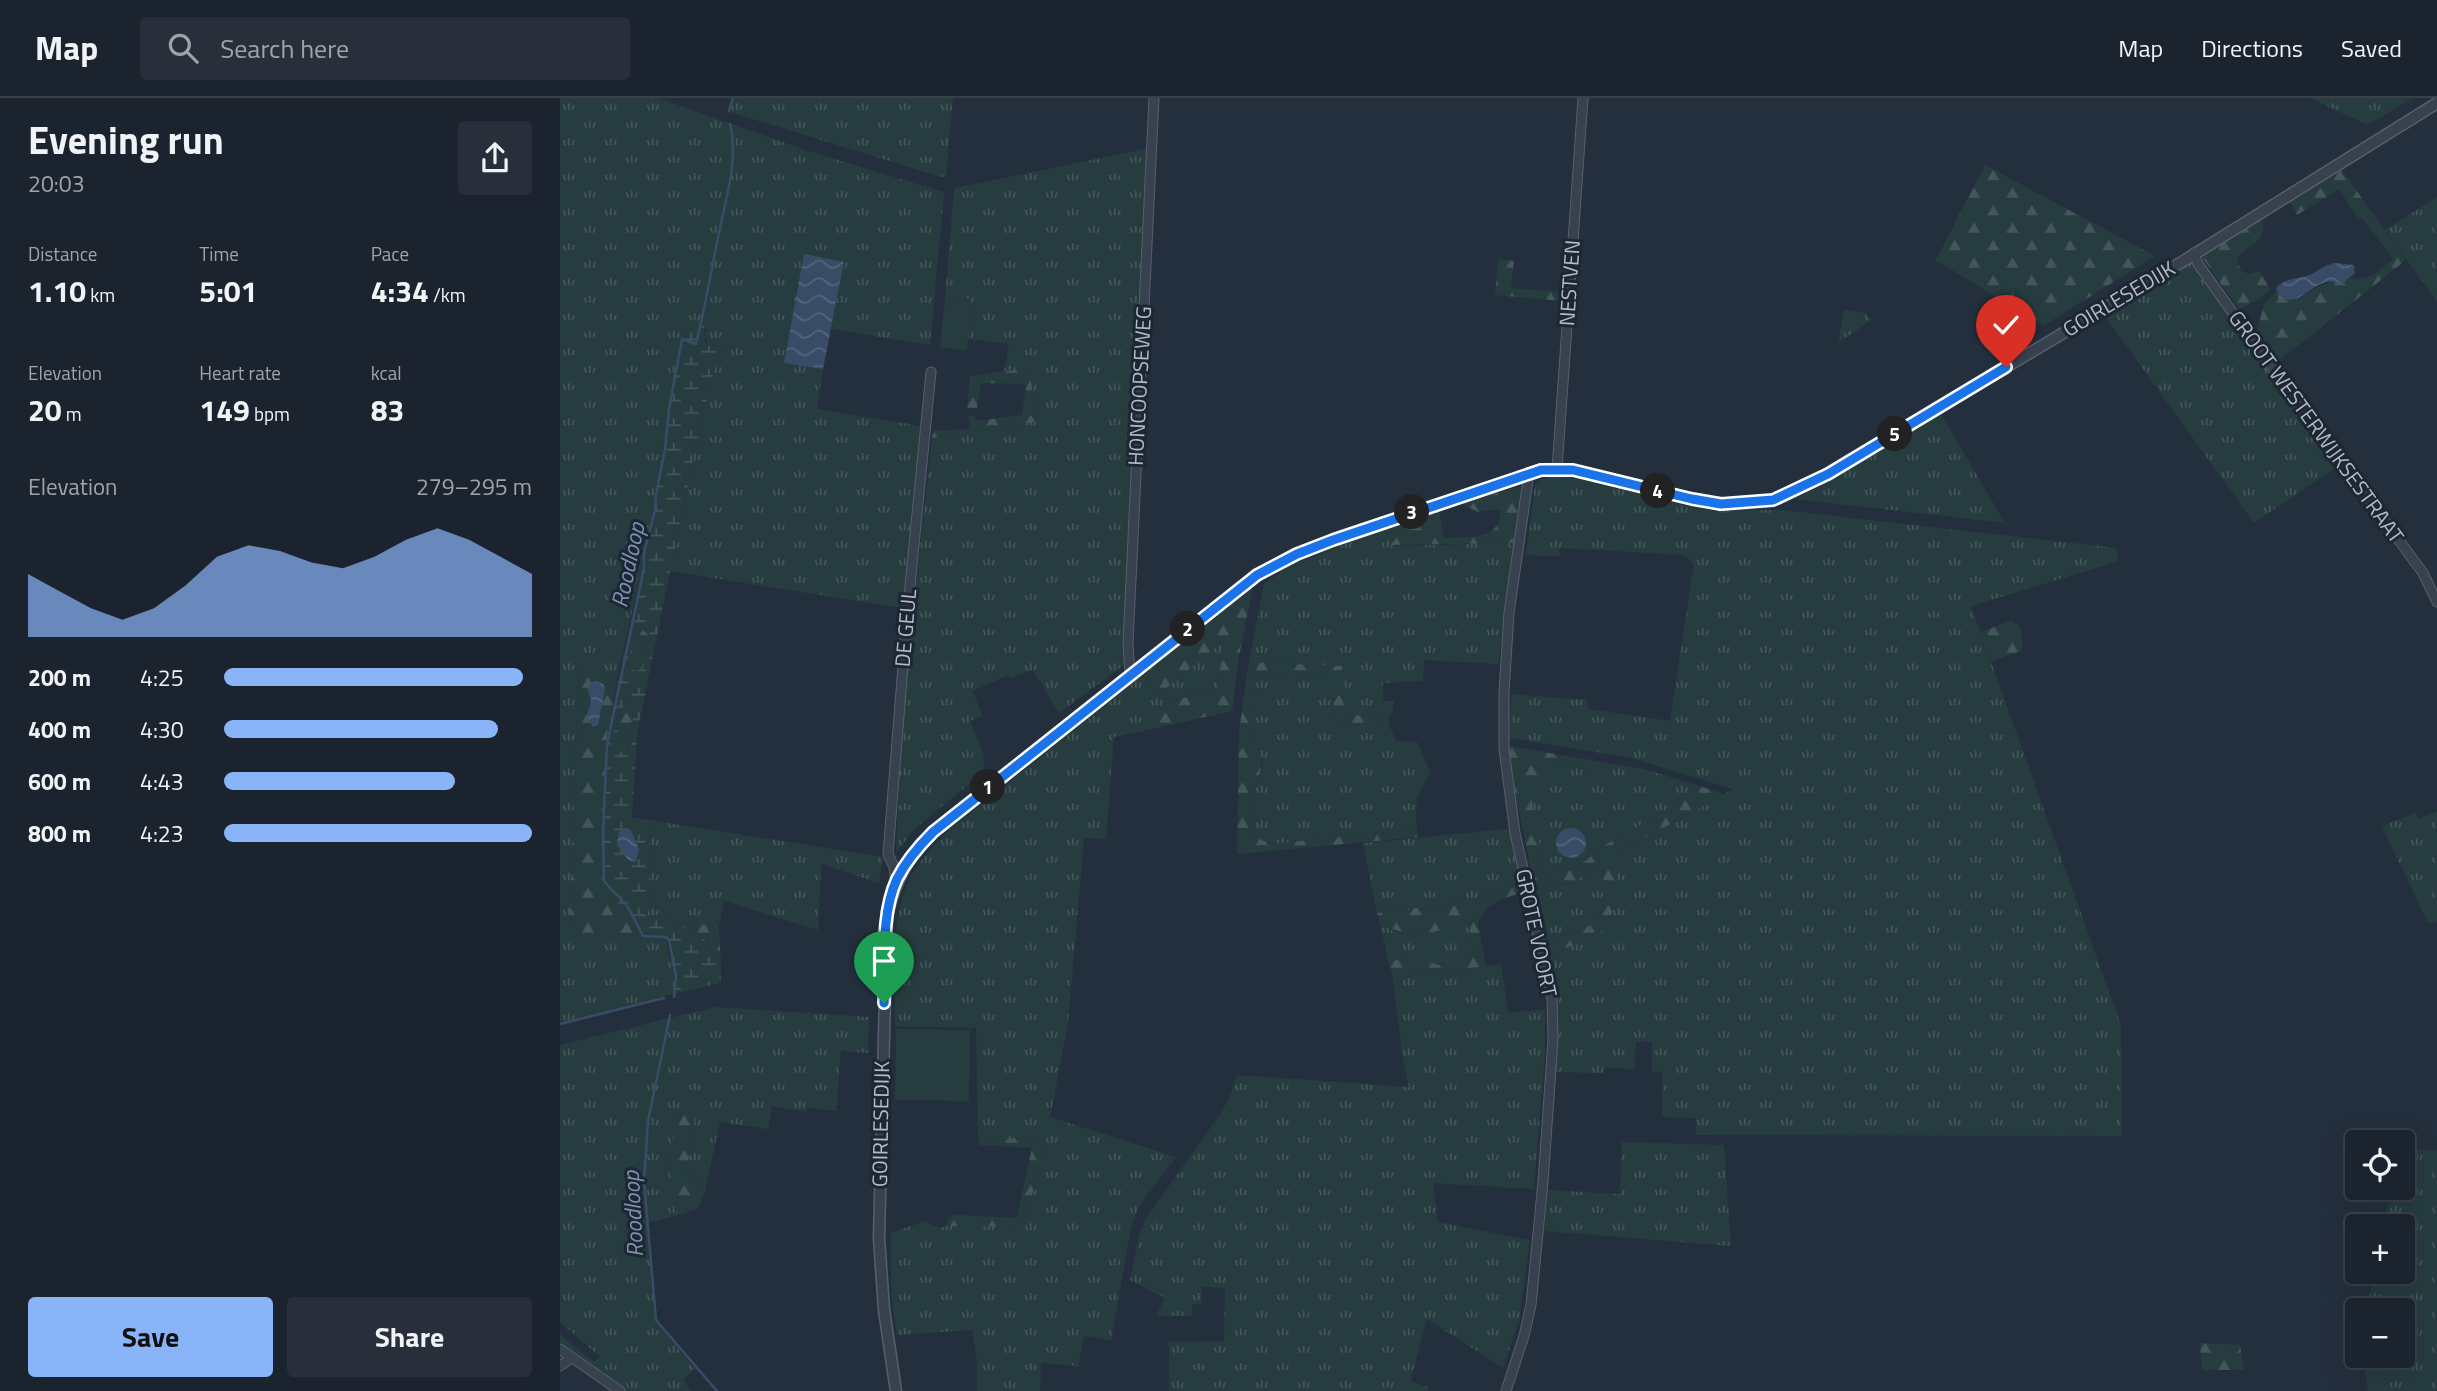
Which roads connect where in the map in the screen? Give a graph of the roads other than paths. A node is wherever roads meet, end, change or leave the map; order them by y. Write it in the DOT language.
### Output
graph roads {
  1 [pos="1154,98"];
  2 [pos="1583,98"];
  3 [pos="2437,103"];
  4 [pos="2194,253"];
  5 [pos="931,372"];
  6 [pos="1557,469"];
  7 [pos="1529,473"];
  8 [pos="2437,602"];
  9 [pos="1130,673"];
  10 [pos="895,883"];
  11 [pos="560,1349"];
  12 [pos="571,1358"];
  13 [pos="560,1366"];
  14 [pos="620,1391"];
  15 [pos="896,1391"];
  16 [pos="1506,1391"];
  1 -- 9 [label="street, HONCOOPSEWEG"];
  2 -- 6 [label="street, NESTVEN"];
  3 -- 4 [label="street, GOIRLESEDIJK"];
  4 -- 6 [label="street, GOIRLESEDIJK"];
  4 -- 8 [label="street, GROOT WESTERWIJKSESTRAAT"];
  5 -- 10 [label="street, DE GEUL"];
  6 -- 7 [label="street, GOIRLESEDIJK"];
  7 -- 9 [label="street, GOIRLESEDIJK"];
  7 -- 16 [label="street, GROTE VOORT"];
  9 -- 10 [label="street, GOIRLESEDIJK"];
  10 -- 15 [label="street, GOIRLESEDIJK"];
  11 -- 12 [label="street"];
  12 -- 13 [label="street"];
  12 -- 14 [label="street"];
}
